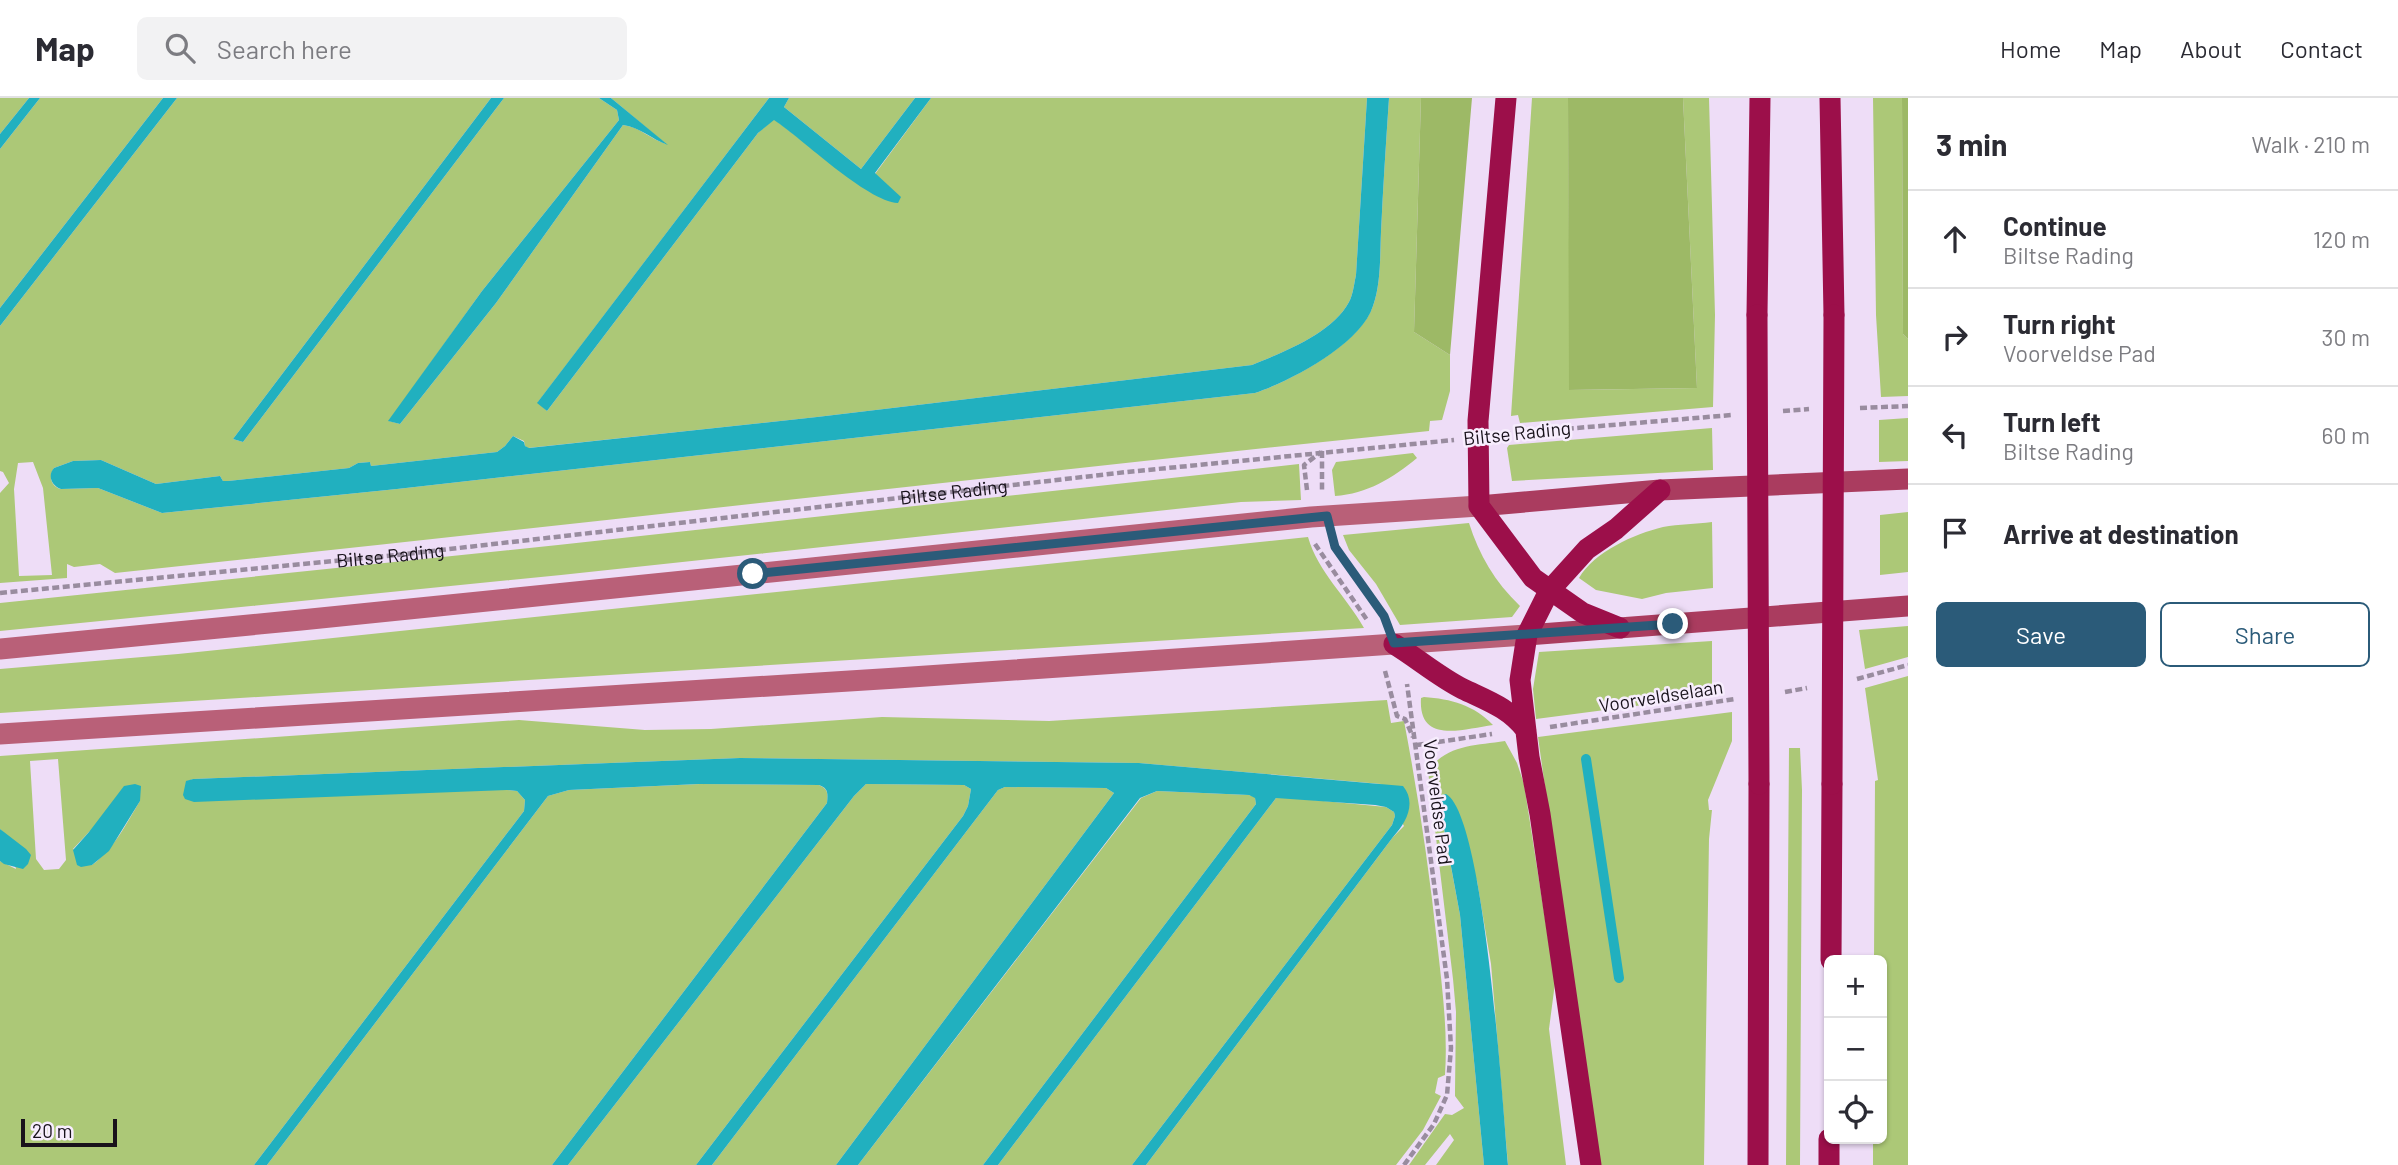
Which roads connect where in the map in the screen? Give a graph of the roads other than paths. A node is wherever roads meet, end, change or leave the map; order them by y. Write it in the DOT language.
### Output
graph roads {
  1 [pos="1506,98"];
  2 [pos="1760,98"];
  3 [pos="1830,98"];
  4 [pos="1908,479"];
  5 [pos="1660,490"];
  6 [pos="1479,506"];
  7 [pos="1549,591"];
  8 [pos="1908,606"];
  9 [pos="1620,628"];
  10 [pos="1527,635"];
  11 [pos="1386,644"];
  12 [pos="0,649"];
  13 [pos="1526,730"];
  14 [pos="0,734"];
  15 [pos="1831,955"];
  16 [pos="1829,1144"];
  17 [pos="1591,1165"];
  18 [pos="1758,1165"];
  19 [pos="1829,1165"];
  1 -- 6 [label="highway"];
  2 -- 18 [label="highway, bridge"];
  3 -- 15 [label="highway, bridge"];
  4 -- 5 [label="main road"];
  5 -- 6 [label="main road"];
  5 -- 7 [label="highway"];
  6 -- 7 [label="highway"];
  6 -- 12 [label="main road"];
  7 -- 9 [label="highway"];
  7 -- 10 [label="highway"];
  8 -- 9 [label="main road"];
  9 -- 10 [label="main road"];
  10 -- 11 [label="main road"];
  10 -- 13 [label="highway"];
  11 -- 13 [label="highway"];
  11 -- 14 [label="main road"];
  13 -- 17 [label="highway"];
  16 -- 19 [label="highway"];
}
